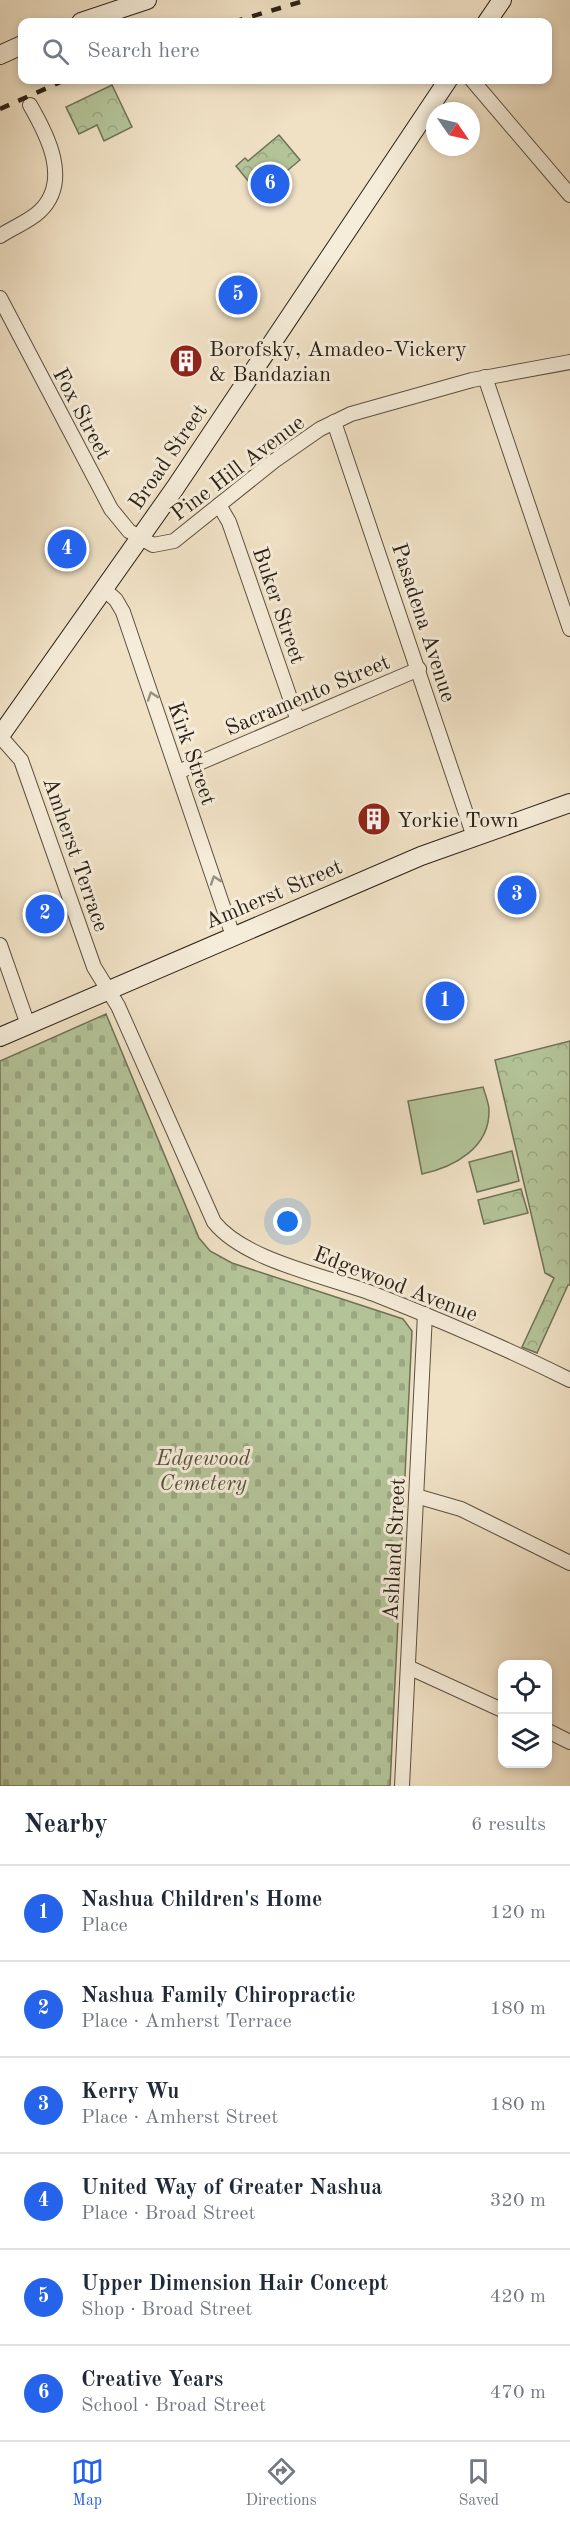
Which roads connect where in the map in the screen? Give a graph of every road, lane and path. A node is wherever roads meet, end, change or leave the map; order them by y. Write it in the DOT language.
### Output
graph roads {
  1 [pos="147,0"];
  2 [pos="502,0"];
  3 [pos="93,18"];
  4 [pos="490,18"];
  5 [pos="18,47"];
  6 [pos="0,55"];
  7 [pos="445,84"];
  8 [pos="475,84"];
  9 [pos="30,105"];
  10 [pos="570,195"];
  11 [pos="0,236"];
  12 [pos="0,298"];
  13 [pos="570,362"];
  14 [pos="485,377"];
  15 [pos="334,422"];
  16 [pos="219,505"];
  17 [pos="140,539"];
  18 [pos="105,589"];
  19 [pos="570,629"];
  20 [pos="419,669"];
  21 [pos="298,722"];
  22 [pos="0,736"];
  23 [pos="178,772"];
  24 [pos="570,803"];
  25 [pos="474,837"];
  26 [pos="233,936"];
  27 [pos="0,945"];
  28 [pos="108,990"];
  29 [pos="28,1025"];
  30 [pos="0,1037"];
  31 [pos="425,1314"];
  32 [pos="570,1380"];
  33 [pos="417,1496"];
  34 [pos="570,1563"];
  35 [pos="408,1667"];
  36 [pos="498,1708"];
  37 [pos="552,1733"];
  38 [pos="570,1742"];
  39 [pos="402,1786"];
  1 -- 3 [label="main road"];
  2 -- 4 [label="main road"];
  5 -- 6 [label="main road"];
  7 -- 17 [label="main road, Broad Street"];
  8 -- 10 [label="street"];
  9 -- 11 [label="street"];
  12 -- 17 [label="street, Fox Street"];
  13 -- 14 [label="street, Pine Hill Avenue"];
  14 -- 15 [label="street, Pine Hill Avenue"];
  14 -- 19 [label="street"];
  15 -- 16 [label="street, Pine Hill Avenue"];
  15 -- 20 [label="street, Pasadena Avenue"];
  16 -- 17 [label="street, Pine Hill Avenue"];
  16 -- 21 [label="street, Buker Street"];
  17 -- 18 [label="main road, Broad Street"];
  18 -- 22 [label="main road, Broad Street"];
  23 -- 18 [label="street, Kirk Street, one-way"];
  20 -- 21 [label="street, Sacramento Street"];
  20 -- 25 [label="street, Pasadena Avenue"];
  21 -- 23 [label="street, Sacramento Street"];
  22 -- 28 [label="street, Amherst Terrace"];
  26 -- 23 [label="street, Kirk Street, one-way"];
  24 -- 25 [label="main road, Amherst Street"];
  25 -- 26 [label="main road, Amherst Street"];
  26 -- 28 [label="main road, Amherst Street"];
  27 -- 29 [label="street"];
  28 -- 29 [label="main road, Amherst Street"];
  28 -- 31 [label="street, Edgewood Avenue"];
  29 -- 30 [label="main road, Amherst Street"];
  31 -- 32 [label="street, Edgewood Avenue"];
  31 -- 33 [label="street, Ashland Street"];
  33 -- 34 [label="street"];
  33 -- 35 [label="street, Ashland Street"];
  35 -- 36 [label="street"];
  35 -- 39 [label="street, Ashland Street"];
  37 -- 38 [label="street"];
}
